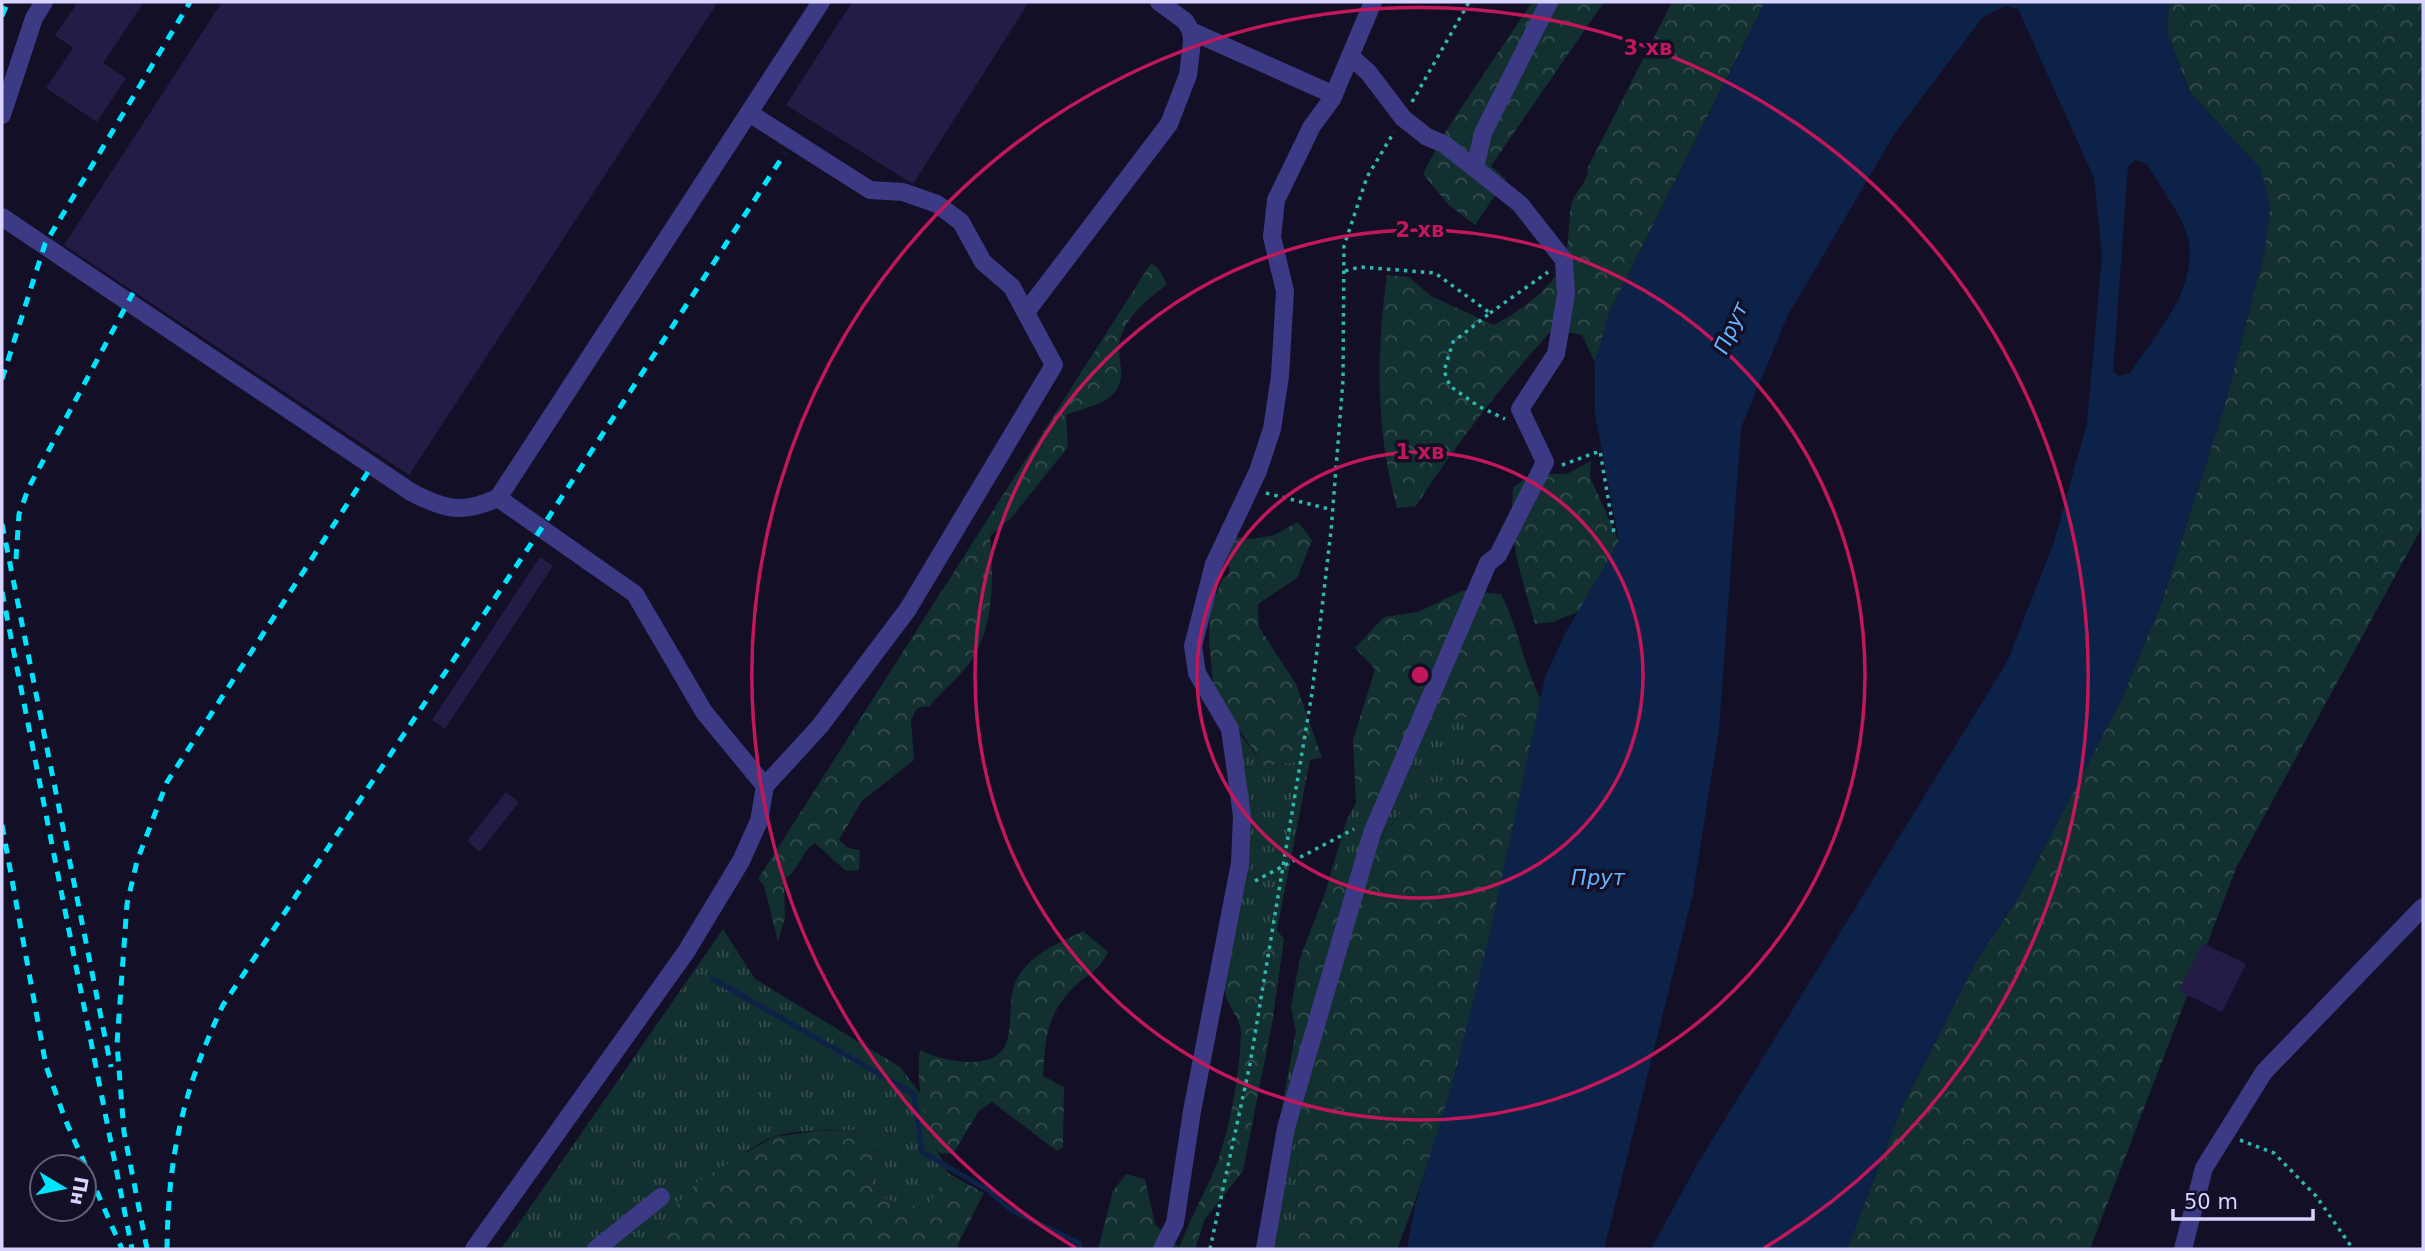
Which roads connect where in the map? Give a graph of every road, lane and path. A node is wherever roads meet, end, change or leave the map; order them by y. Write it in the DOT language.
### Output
graph roads {
  1 [pos="44,2"];
  2 [pos="821,2"];
  3 [pos="1159,2"];
  4 [pos="1373,2"];
  5 [pos="1469,2"];
  6 [pos="1549,2"];
  7 [pos="1191,31"];
  8 [pos="1350,57"];
  9 [pos="1334,95"];
  10 [pos="749,113"];
  11 [pos="2,115"];
  12 [pos="1403,118"];
  13 [pos="1475,168"];
  14 [pos="2,217"];
  15 [pos="1564,260"];
  16 [pos="1345,271"];
  17 [pos="1026,312"];
  18 [pos="1490,313"];
  19 [pos="1511,422"];
  20 [pos="1545,462"];
  21 [pos="1250,489"];
  22 [pos="498,498"];
  23 [pos="1333,510"];
  24 [pos="1614,533"];
  25 [pos="765,786"];
  26 [pos="1379,816"];
  27 [pos="1281,867"];
  28 [pos="1235,892"];
  29 [pos="2423,907"];
  30 [pos="2225,1134"];
  31 [pos="661,1197"];
  32 [pos="474,1249"];
  33 [pos="596,1249"];
  34 [pos="1161,1249"];
  35 [pos="1210,1249"];
  36 [pos="1265,1249"];
  37 [pos="2183,1249"];
  38 [pos="2353,1249"];
  1 -- 11 [label="street"];
  2 -- 10 [label="street"];
  3 -- 7 [label="street"];
  4 -- 8 [label="street"];
  5 -- 12 [label="path"];
  6 -- 13 [label="street"];
  7 -- 9 [label="street"];
  7 -- 17 [label="street"];
  8 -- 9 [label="street"];
  8 -- 12 [label="street"];
  9 -- 21 [label="street"];
  10 -- 17 [label="street"];
  10 -- 22 [label="street"];
  12 -- 13 [label="street"];
  12 -- 16 [label="path"];
  13 -- 15 [label="street"];
  14 -- 22 [label="street"];
  15 -- 18 [label="path"];
  15 -- 20 [label="street"];
  16 -- 18 [label="path"];
  16 -- 23 [label="path"];
  17 -- 25 [label="street"];
  18 -- 19 [label="path"];
  20 -- 24 [label="path"];
  20 -- 26 [label="street"];
  21 -- 23 [label="path"];
  21 -- 28 [label="street"];
  22 -- 25 [label="street"];
  23 -- 27 [label="path"];
  25 -- 32 [label="street"];
  26 -- 27 [label="path"];
  26 -- 36 [label="street"];
  27 -- 28 [label="path"];
  27 -- 35 [label="path"];
  28 -- 34 [label="street"];
  29 -- 30 [label="street"];
  30 -- 37 [label="street"];
  30 -- 38 [label="path"];
  31 -- 33 [label="street"];
}
